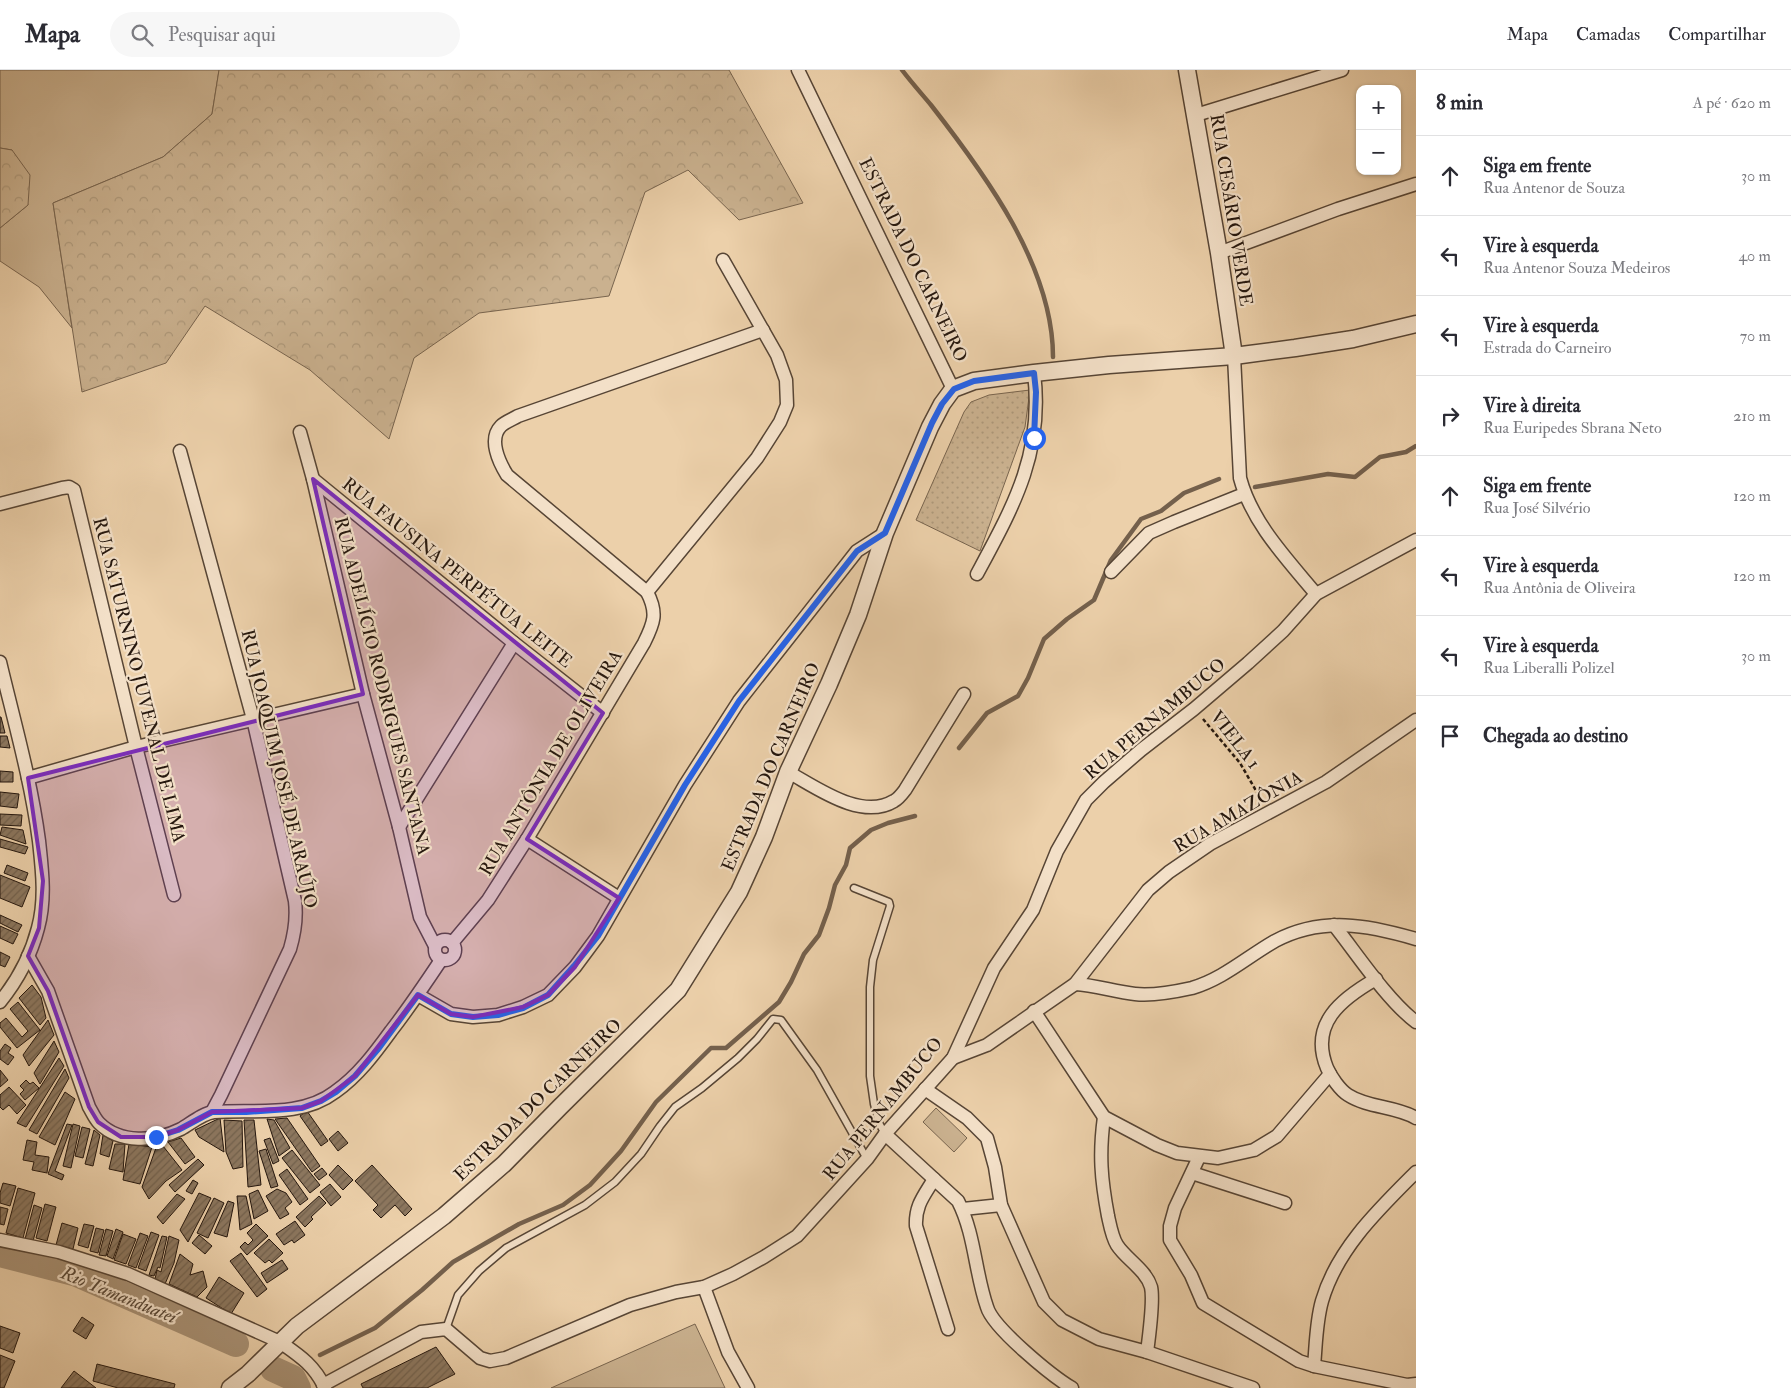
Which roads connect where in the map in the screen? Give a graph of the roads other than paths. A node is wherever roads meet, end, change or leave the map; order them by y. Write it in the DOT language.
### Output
graph roads {
  1 [pos="798,70"];
  2 [pos="1187,70"];
  3 [pos="1342,70"];
  4 [pos="1196,115"];
  5 [pos="1416,184"];
  6 [pos="1219,253"];
  7 [pos="723,260"];
  8 [pos="1416,324"];
  9 [pos="764,330"];
  10 [pos="1234,356"];
  11 [pos="1034,373"];
  12 [pos="954,389"];
  13 [pos="300,432"];
  14 [pos="180,451"];
  15 [pos="313,479"];
  16 [pos="1244,494"];
  17 [pos="0,504"];
  18 [pos="885,533"];
  19 [pos="1416,540"];
  20 [pos="1111,572"];
  21 [pos="977,574"];
  22 [pos="647,592"];
  23 [pos="1316,594"];
  24 [pos="514,643"];
  25 [pos="0,662"];
  26 [pos="363,694"];
  27 [pos="964,694"];
  28 [pos="603,713"];
  29 [pos="252,719"];
  30 [pos="1416,720"];
  31 [pos="136,747"];
  32 [pos="788,772"];
  33 [pos="28,778"];
  34 [pos="399,828"];
  35 [pos="527,839"];
  36 [pos="854,888"];
  37 [pos="174,895"];
  38 [pos="618,898"];
  39 [pos="1334,925"];
  40 [pos="1416,939"];
  41 [pos="452,943"];
  42 [pos="435,946"];
  43 [pos="28,956"];
  44 [pos="441,960"];
  45 [pos="1376,979"];
  46 [pos="1075,984"];
  47 [pos="418,995"];
  48 [pos="0,1002"];
  49 [pos="1034,1011"];
  50 [pos="1416,1022"];
  51 [pos="953,1058"];
  52 [pos="1330,1074"];
  53 [pos="925,1089"];
  54 [pos="212,1112"];
  55 [pos="1104,1116"];
  56 [pos="1416,1118"];
  57 [pos="885,1134"];
  58 [pos="1199,1157"];
  59 [pos="867,1159"];
  60 [pos="1416,1172"];
  61 [pos="1192,1173"];
  62 [pos="934,1179"];
  63 [pos="1285,1203"];
  64 [pos="1000,1205"];
  65 [pos="963,1210"];
  66 [pos="0,1240"];
  67 [pos="704,1287"];
  68 [pos="446,1329"];
  69 [pos="948,1329"];
  70 [pos="280,1342"];
  71 [pos="1147,1352"];
  72 [pos="1314,1366"];
  73 [pos="1416,1384"];
  74 [pos="324,1386"];
  75 [pos="230,1388"];
  76 [pos="748,1388"];
  77 [pos="1072,1388"];
  78 [pos="1253,1388"];
  1 -- 12 [label="street, ESTRADA DO CARNEIRO"];
  2 -- 4 [label="street, RUA CESÁRIO VERDE"];
  3 -- 4 [label="street"];
  4 -- 6 [label="street, RUA CESÁRIO VERDE"];
  5 -- 6 [label="street"];
  6 -- 10 [label="street, RUA CESÁRIO VERDE"];
  7 -- 9 [label="street"];
  8 -- 10 [label="street"];
  9 -- 22 [label="street"];
  9 -- 22 [label="street"];
  10 -- 11 [label="street"];
  10 -- 16 [label="street"];
  11 -- 12 [label="street"];
  11 -- 21 [label="street"];
  12 -- 18 [label="street, ESTRADA DO CARNEIRO"];
  13 -- 15 [label="street, RUA ADELÍCIO RODRIGUES SANTANA"];
  14 -- 29 [label="street, RUA JOAQUIM JOSÉ DE ARAÚJO"];
  15 -- 24 [label="street, RUA FAUSINA PERPÉTUA LEITE"];
  15 -- 26 [label="street, RUA ADELÍCIO RODRIGUES SANTANA"];
  16 -- 20 [label="street"];
  16 -- 23 [label="street"];
  17 -- 31 [label="street, RUA SATURNINO JUVENAL DE LIMA"];
  18 -- 32 [label="street, ESTRADA DO CARNEIRO"];
  18 -- 38 [label="street"];
  19 -- 23 [label="street, RUA PERNAMBUCO"];
  22 -- 28 [label="street, RUA ANTÔNIA DE OLIVEIRA"];
  23 -- 51 [label="street, RUA PERNAMBUCO"];
  24 -- 28 [label="street, RUA FAUSINA PERPÉTUA LEITE"];
  24 -- 34 [label="street"];
  25 -- 33 [label="street"];
  26 -- 29 [label="street"];
  26 -- 34 [label="street, RUA ADELÍCIO RODRIGUES SANTANA"];
  27 -- 32 [label="street"];
  28 -- 35 [label="street, RUA ANTÔNIA DE OLIVEIRA"];
  29 -- 31 [label="street"];
  29 -- 54 [label="street, RUA JOAQUIM JOSÉ DE ARAÚJO"];
  30 -- 46 [label="street, RUA AMAZÔNIA"];
  31 -- 33 [label="street"];
  31 -- 37 [label="street, RUA SATURNINO JUVENAL DE LIMA"];
  32 -- 70 [label="street, ESTRADA DO CARNEIRO"];
  33 -- 43 [label="street"];
  34 -- 42 [label="street, RUA ADELÍCIO RODRIGUES SANTANA"];
  35 -- 38 [label="street"];
  35 -- 41 [label="street, RUA ANTÔNIA DE OLIVEIRA"];
  36 -- 57 [label="lane"];
  38 -- 47 [label="street"];
  39 -- 40 [label="street"];
  39 -- 45 [label="street"];
  39 -- 46 [label="street"];
  41 -- 42 [label="street"];
  41 -- 44 [label="street"];
  42 -- 44 [label="street"];
  43 -- 48 [label="street"];
  43 -- 54 [label="street"];
  44 -- 47 [label="street"];
  45 -- 50 [label="street"];
  45 -- 52 [label="street"];
  46 -- 49 [label="street, RUA AMAZÔNIA"];
  47 -- 54 [label="street"];
  49 -- 51 [label="street, RUA AMAZÔNIA"];
  49 -- 55 [label="street"];
  51 -- 53 [label="street, RUA PERNAMBUCO"];
  52 -- 56 [label="street"];
  52 -- 58 [label="street"];
  53 -- 57 [label="street, RUA PERNAMBUCO"];
  53 -- 64 [label="street"];
  55 -- 58 [label="street"];
  55 -- 71 [label="street"];
  57 -- 59 [label="street, RUA PERNAMBUCO"];
  57 -- 62 [label="street"];
  58 -- 61 [label="street"];
  59 -- 67 [label="street, RUA PERNAMBUCO"];
  59 -- 68 [label="lane"];
  60 -- 72 [label="street"];
  61 -- 63 [label="street"];
  61 -- 72 [label="street"];
  62 -- 65 [label="street"];
  62 -- 69 [label="street"];
  64 -- 65 [label="street"];
  64 -- 71 [label="street"];
  65 -- 77 [label="street"];
  66 -- 70 [label="street"];
  67 -- 68 [label="street, RUA PERNAMBUCO"];
  67 -- 76 [label="street"];
  68 -- 74 [label="street"];
  70 -- 74 [label="street"];
  70 -- 75 [label="street, ESTRADA DO CARNEIRO"];
  71 -- 78 [label="street"];
  72 -- 73 [label="street"];
}
